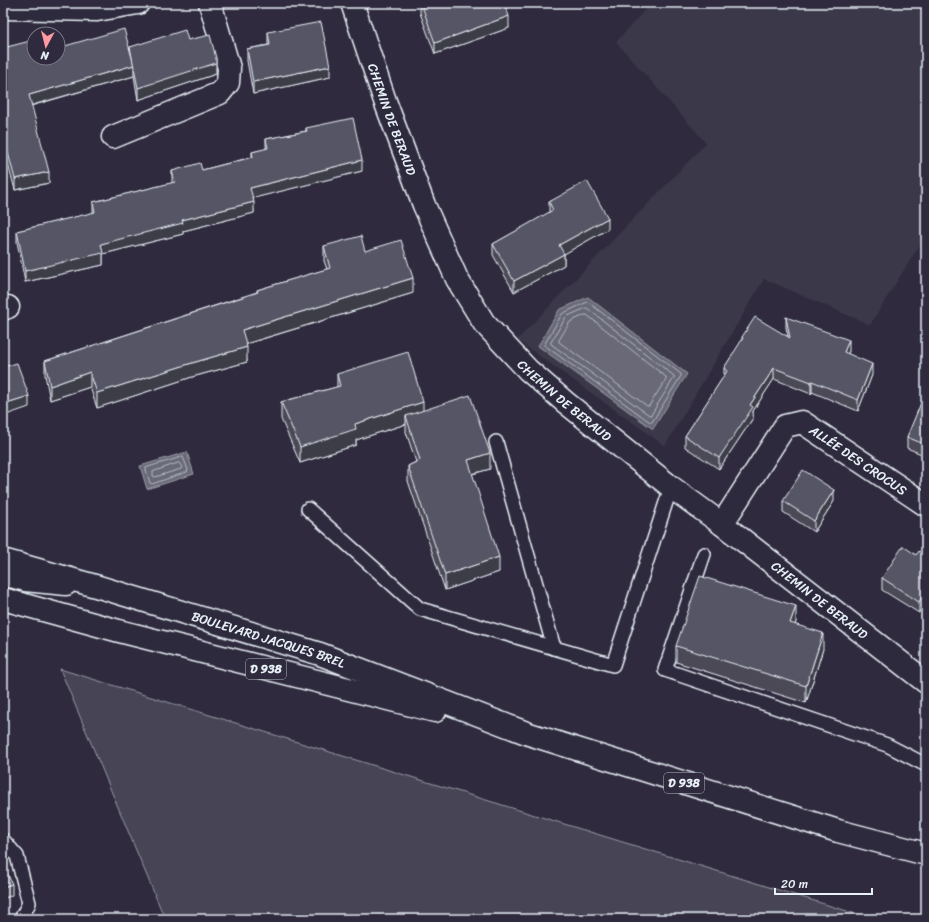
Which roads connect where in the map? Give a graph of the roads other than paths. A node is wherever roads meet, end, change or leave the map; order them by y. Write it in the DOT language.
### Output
graph roads {
  1 [pos="138,3"];
  2 [pos="210,3"];
  3 [pos="352,3"];
  4 [pos="3,8"];
  5 [pos="113,137"];
  6 [pos="496,442"];
  7 [pos="671,487"];
  8 [pos="926,505"];
  9 [pos="308,509"];
  10 [pos="722,524"];
  11 [pos="704,554"];
  12 [pos="3,560"];
  13 [pos="3,574"];
  14 [pos="99,587"];
  15 [pos="3,599"];
  16 [pos="554,648"];
  17 [pos="926,682"];
  18 [pos="529,734"];
  19 [pos="926,765"];
  20 [pos="838,831"];
  21 [pos="3,840"];
  22 [pos="926,854"];
  23 [pos="926,863"];
  24 [pos="21,919"];
  1 -- 4 [label="street"];
  2 -- 5 [label="street"];
  3 -- 7 [label="street, CHEMIN DE BERAUD"];
  6 -- 16 [label="lane"];
  7 -- 10 [label="street, CHEMIN DE BERAUD"];
  7 -- 16 [label="lane"];
  8 -- 10 [label="street, ALLÉE DES CROCUS"];
  9 -- 16 [label="lane"];
  10 -- 17 [label="street, CHEMIN DE BERAUD"];
  11 -- 19 [label="lane"];
  12 -- 14 [label="street, BOULEVARD JACQUES BREL / D 938"];
  13 -- 14 [label="street"];
  14 -- 18 [label="street, BOULEVARD JACQUES BREL / D 938"];
  15 -- 18 [label="street, BOULEVARD JACQUES BREL / D 938"];
  18 -- 20 [label="street, BOULEVARD JACQUES BREL / D 938"];
  20 -- 22 [label="street, BOULEVARD JACQUES BREL / D 938"];
  20 -- 23 [label="street, BOULEVARD JACQUES BREL / D 938"];
  21 -- 24 [label="lane"];
}
